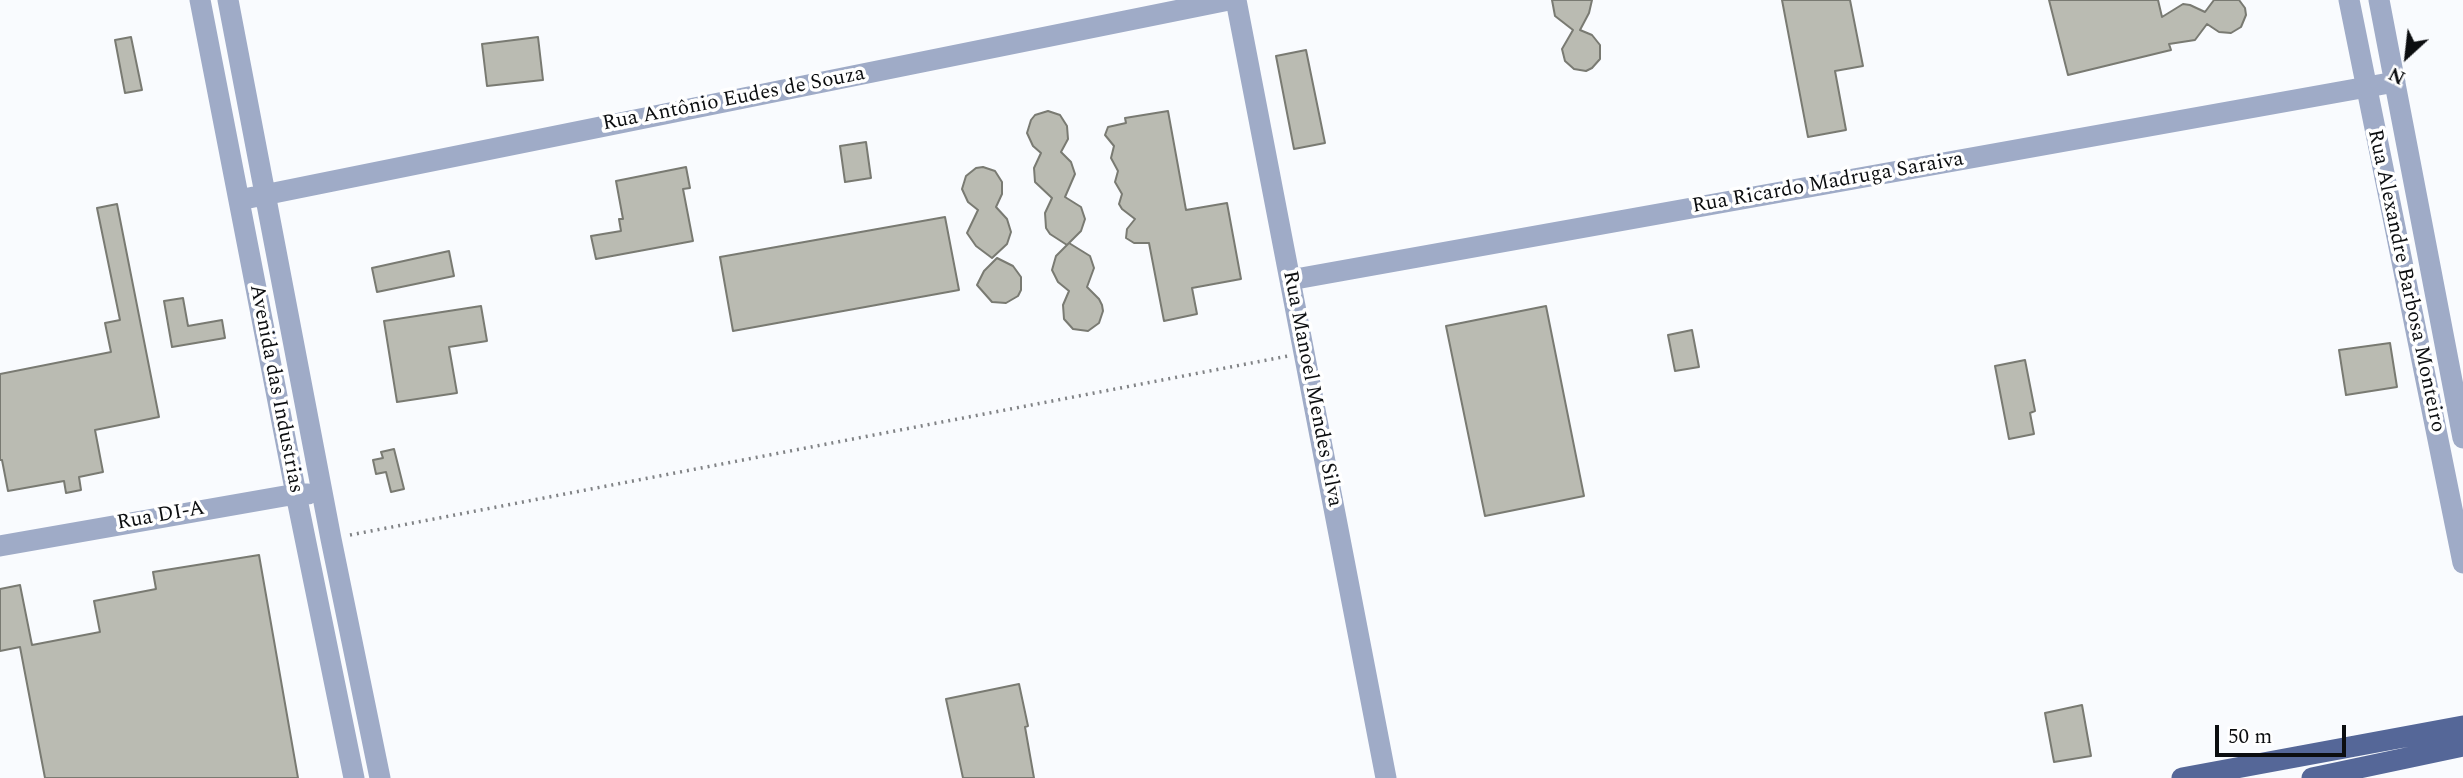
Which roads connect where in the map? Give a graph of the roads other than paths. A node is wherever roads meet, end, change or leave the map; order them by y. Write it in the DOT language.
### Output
graph roads {
  1 [pos="200,0"];
  2 [pos="228,0"];
  3 [pos="1230,0"];
  4 [pos="1236,0"];
  5 [pos="2349,0"];
  6 [pos="2379,0"];
  7 [pos="2395,82"];
  8 [pos="2366,88"];
  9 [pos="264,195"];
  10 [pos="239,200"];
  11 [pos="1290,280"];
  12 [pos="2463,438"];
  13 [pos="322,493"];
  14 [pos="296,494"];
  15 [pos="0,545"];
  16 [pos="2463,563"];
  17 [pos="2463,726"];
  18 [pos="2463,746"];
  19 [pos="354,778"];
  20 [pos="380,778"];
  21 [pos="1386,778"];
  22 [pos="2182,778"];
  23 [pos="2312,778"];
  1 -- 10 [label="street, Avenida das Industrias"];
  2 -- 9 [label="street, Avenida das Industrias"];
  3 -- 9 [label="street, Rua Antônio Eudes de Souza"];
  4 -- 11 [label="street, Rua Manoel Mendes Silva"];
  5 -- 8 [label="street, Rua Alexandre Barbosa Monteiro"];
  6 -- 7 [label="street, Rua Alexandre Barbosa Monteiro"];
  7 -- 8 [label="street, Rua Ricardo Madruga Saraiva"];
  7 -- 12 [label="street, Rua Alexandre Barbosa Monteiro"];
  8 -- 11 [label="street, Rua Ricardo Madruga Saraiva"];
  8 -- 16 [label="street, Rua Alexandre Barbosa Monteiro"];
  9 -- 10 [label="street, Rua Antônio Eudes de Souza"];
  9 -- 13 [label="street, Avenida das Industrias"];
  10 -- 14 [label="street, Avenida das Industrias"];
  11 -- 21 [label="street, Rua Manoel Mendes Silva"];
  13 -- 14 [label="street, Rua DI-A"];
  13 -- 20 [label="street, Avenida das Industrias"];
  14 -- 15 [label="street, Rua DI-A"];
  14 -- 19 [label="street, Avenida das Industrias"];
  17 -- 22 [label="main road"];
  18 -- 23 [label="main road"];
}
